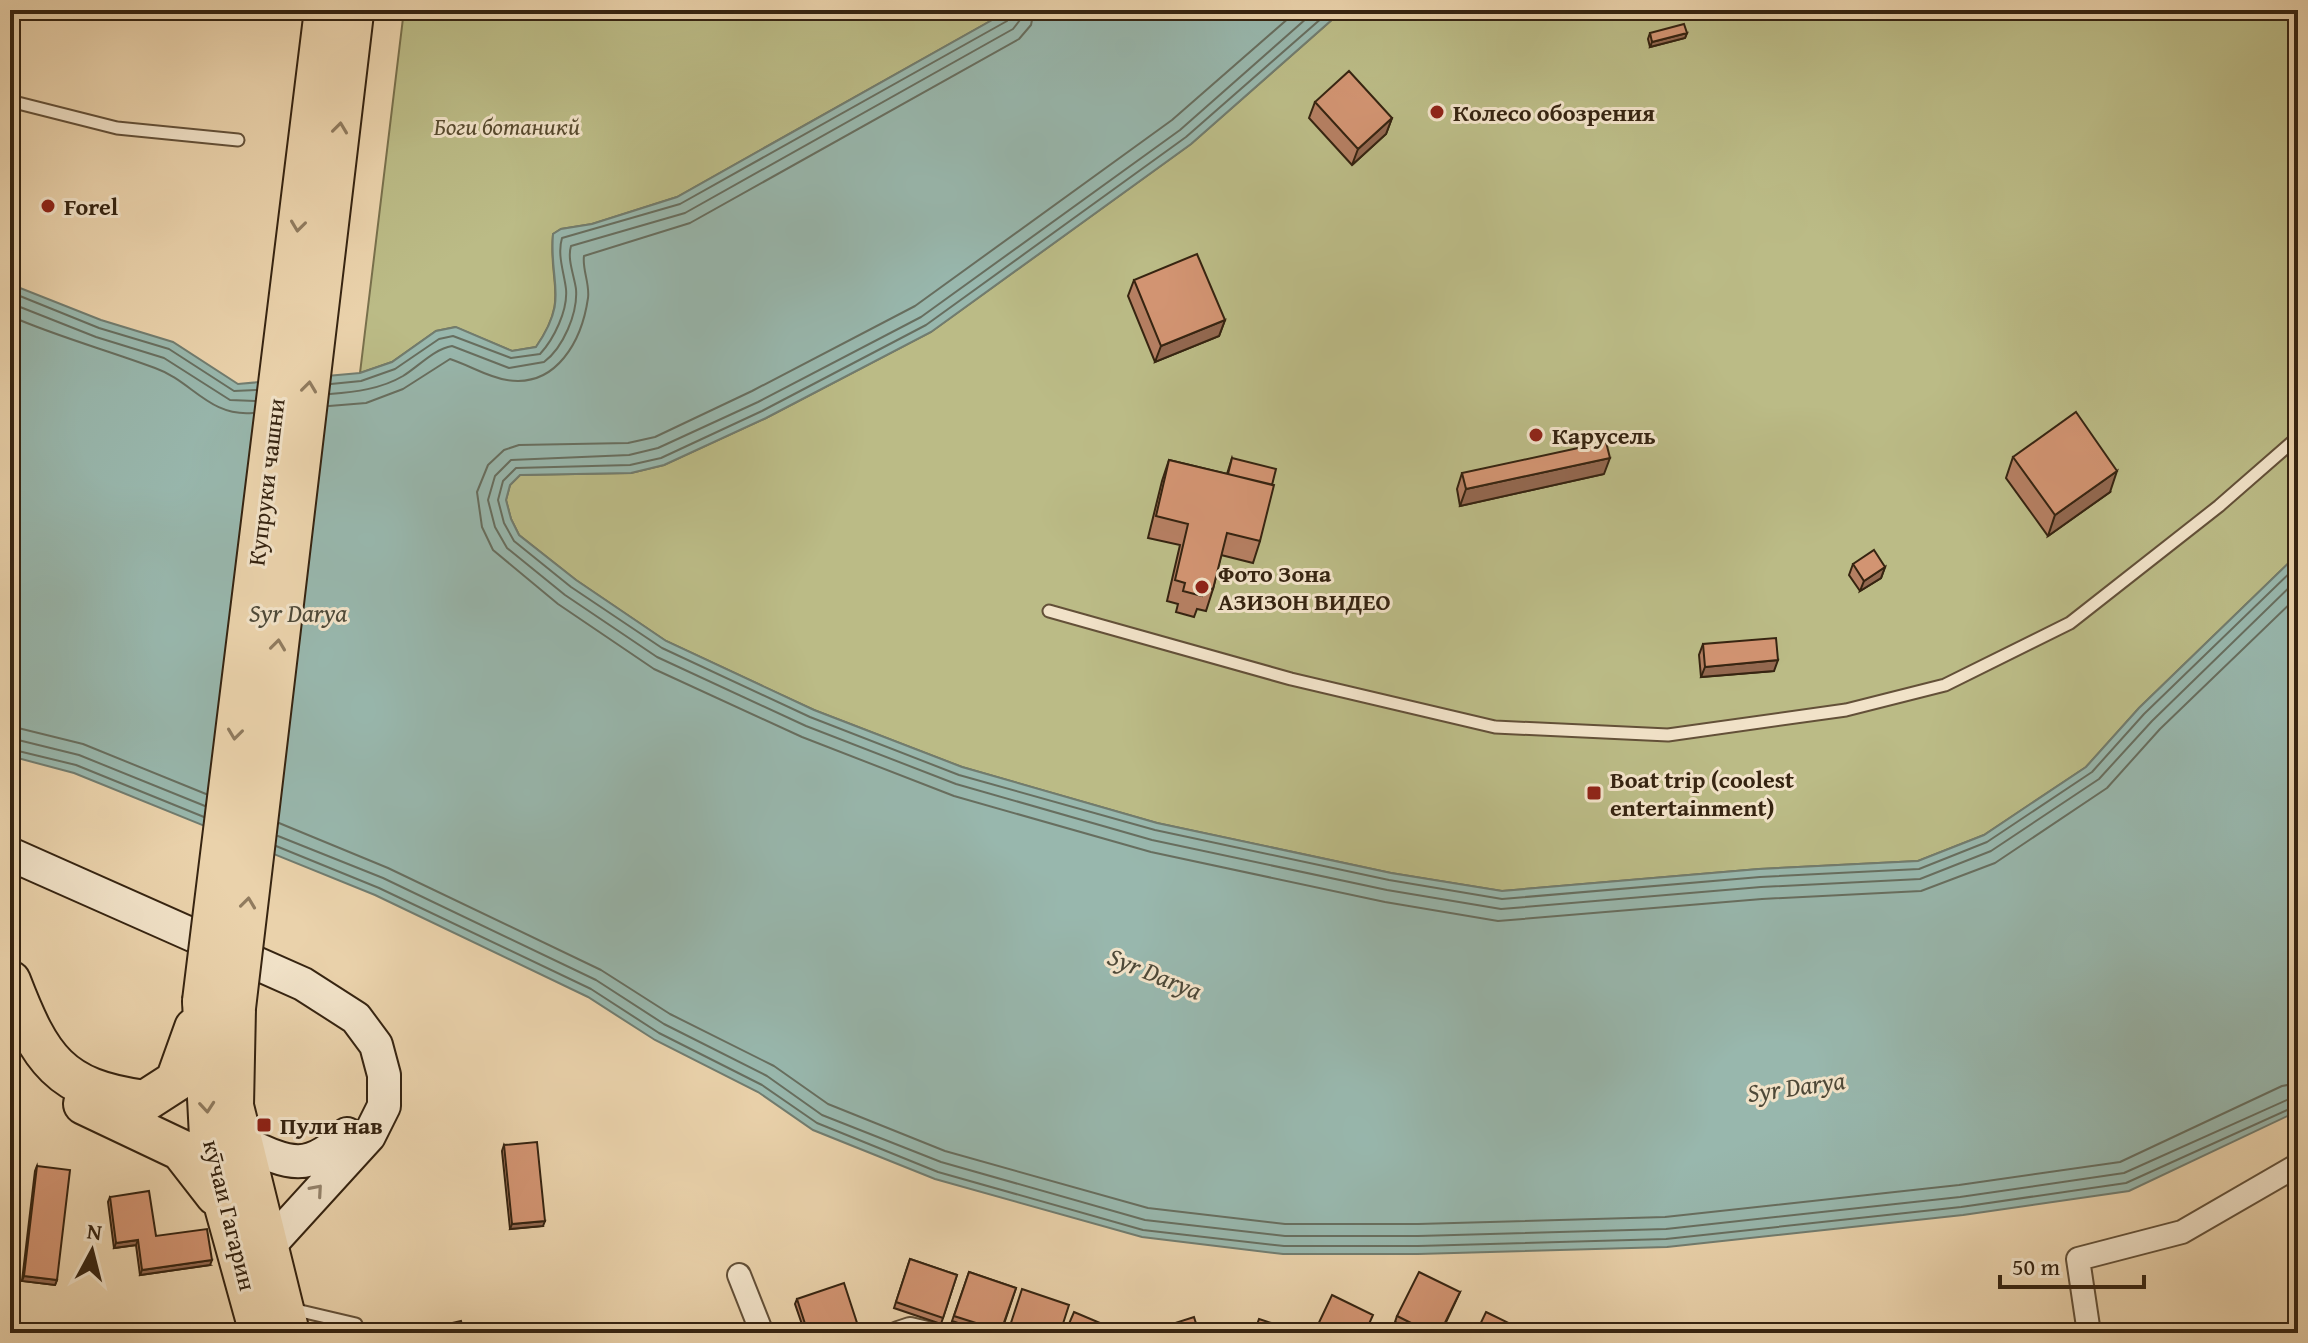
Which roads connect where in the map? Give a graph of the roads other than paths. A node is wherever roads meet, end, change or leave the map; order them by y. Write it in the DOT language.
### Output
graph roads {
  1 [pos="344,11"];
  2 [pos="10,101"];
  3 [pos="238,140"];
  4 [pos="2298,437"];
  5 [pos="1049,611"];
  6 [pos="10,854"];
  7 [pos="10,870"];
  8 [pos="10,981"];
  9 [pos="219,1005"];
  10 [pos="10,1032"];
  11 [pos="240,1141"];
  12 [pos="2298,1165"];
  13 [pos="227,1208"];
  14 [pos="739,1275"];
  15 [pos="274,1301"];
  16 [pos="359,1333"];
  17 [pos="762,1333"];
  18 [pos="898,1333"];
  19 [pos="927,1333"];
  20 [pos="2089,1333"];
  1 -- 9 [label="highway, Купруки чашни, bridge"];
  2 -- 3 [label="lane"];
  4 -- 5 [label="lane"];
  15 -- 6 [label="main road, one-way"];
  7 -- 11 [label="main road"];
  8 -- 9 [label="highway"];
  9 -- 11 [label="highway"];
  9 -- 13 [label="highway, кӯчаи Гагарин, one-way"];
  10 -- 13 [label="highway"];
  11 -- 15 [label="highway"];
  12 -- 20 [label="street"];
  13 -- 15 [label="highway, кӯчаи Гагарин"];
  14 -- 17 [label="street"];
  15 -- 16 [label="lane"];
  18 -- 19 [label="street"];
}
